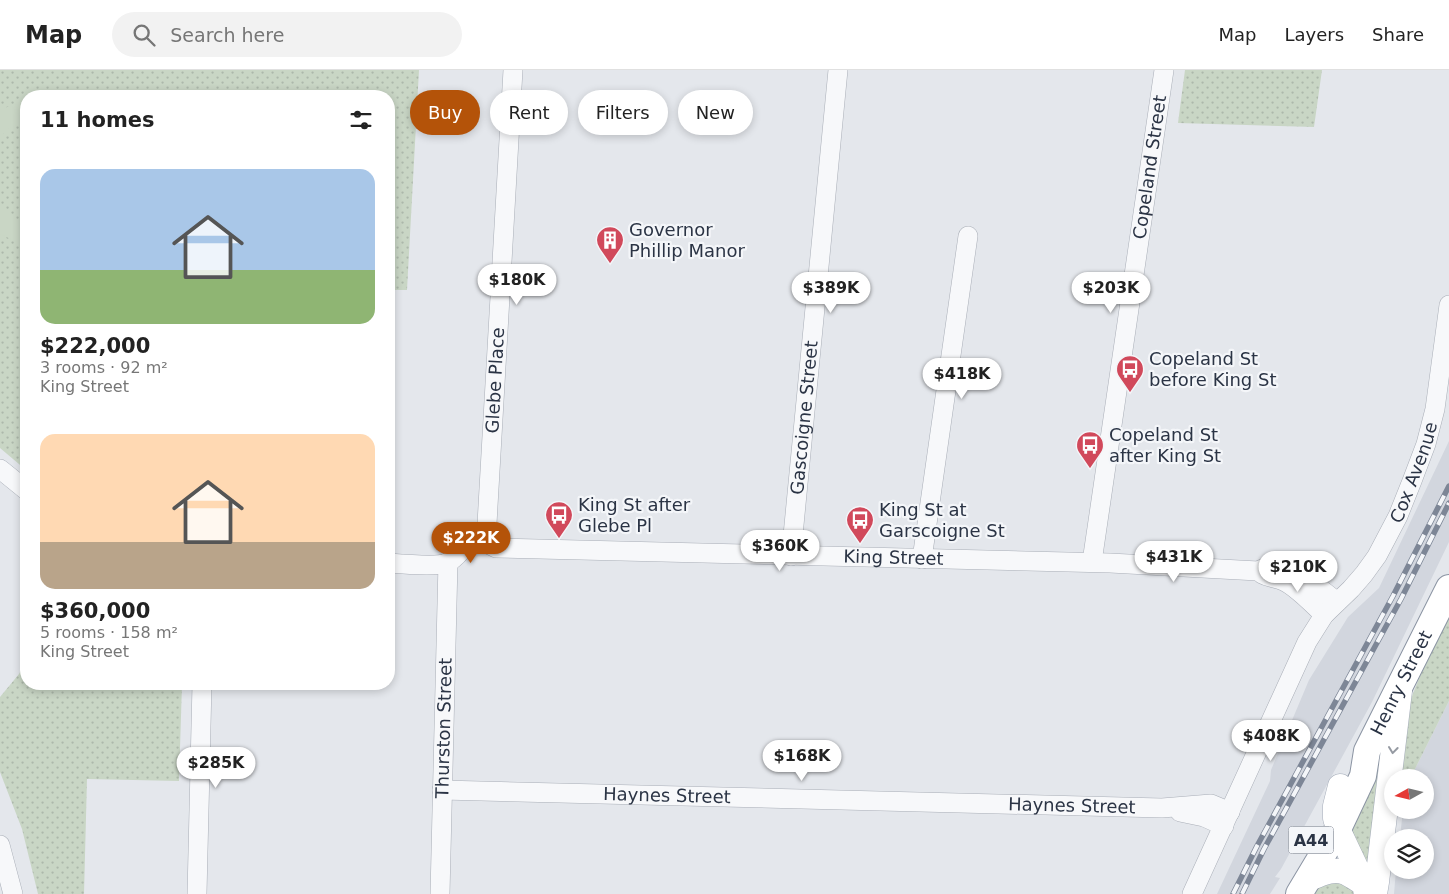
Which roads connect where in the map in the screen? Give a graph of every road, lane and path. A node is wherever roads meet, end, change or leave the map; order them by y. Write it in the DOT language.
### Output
graph roads {
  1 [pos="513,70"];
  2 [pos="838,70"];
  3 [pos="1164,70"];
  4 [pos="968,236"];
  5 [pos="1449,305"];
  6 [pos="0,469"];
  7 [pos="20,485"];
  8 [pos="486,541"];
  9 [pos="791,556"];
  10 [pos="922,559"];
  11 [pos="448,562"];
  12 [pos="1092,562"];
  13 [pos="395,564"];
  14 [pos="1449,588"];
  15 [pos="1331,609"];
  16 [pos="1401,684"];
  17 [pos="202,690"];
  18 [pos="1367,751"];
  19 [pos="1340,786"];
  20 [pos="442,790"];
  21 [pos="1227,819"];
  22 [pos="1338,829"];
  23 [pos="0,845"];
  24 [pos="1303,887"];
  25 [pos="8,889"];
  26 [pos="1368,890"];
  27 [pos="197,894"];
  28 [pos="440,894"];
  29 [pos="1192,894"];
  30 [pos="1282,894"];
  1 -- 8 [label="street, Glebe Place"];
  2 -- 9 [label="street, Gascoigne Street"];
  3 -- 12 [label="street, Copeland Street"];
  4 -- 10 [label="street"];
  5 -- 15 [label="street, Cox Avenue"];
  6 -- 7 [label="street"];
  8 -- 9 [label="street, King Street"];
  8 -- 11 [label="street"];
  9 -- 10 [label="street, King Street"];
  10 -- 12 [label="street, King Street"];
  11 -- 13 [label="street"];
  11 -- 20 [label="street, Thurston Street"];
  12 -- 15 [label="street, King Street"];
  14 -- 16 [label="highway, Henry Street / A44"];
  15 -- 21 [label="street, Cox Avenue"];
  16 -- 18 [label="highway, Henry Street / A44"];
  16 -- 26 [label="main road, one-way"];
  17 -- 27 [label="street"];
  18 -- 19 [label="highway, Henry Street / A44"];
  18 -- 22 [label="highway, Henry Street / A44"];
  19 -- 22 [label="main road"];
  19 -- 30 [label="highway, A44"];
  20 -- 21 [label="street, Haynes Street"];
  20 -- 28 [label="street, Thurston Street"];
  21 -- 29 [label="street, Cox Avenue"];
  22 -- 24 [label="highway, A44"];
  22 -- 26 [label="main road"];
  23 -- 25 [label="street"];
  24 -- 26 [label="main road"];
}
